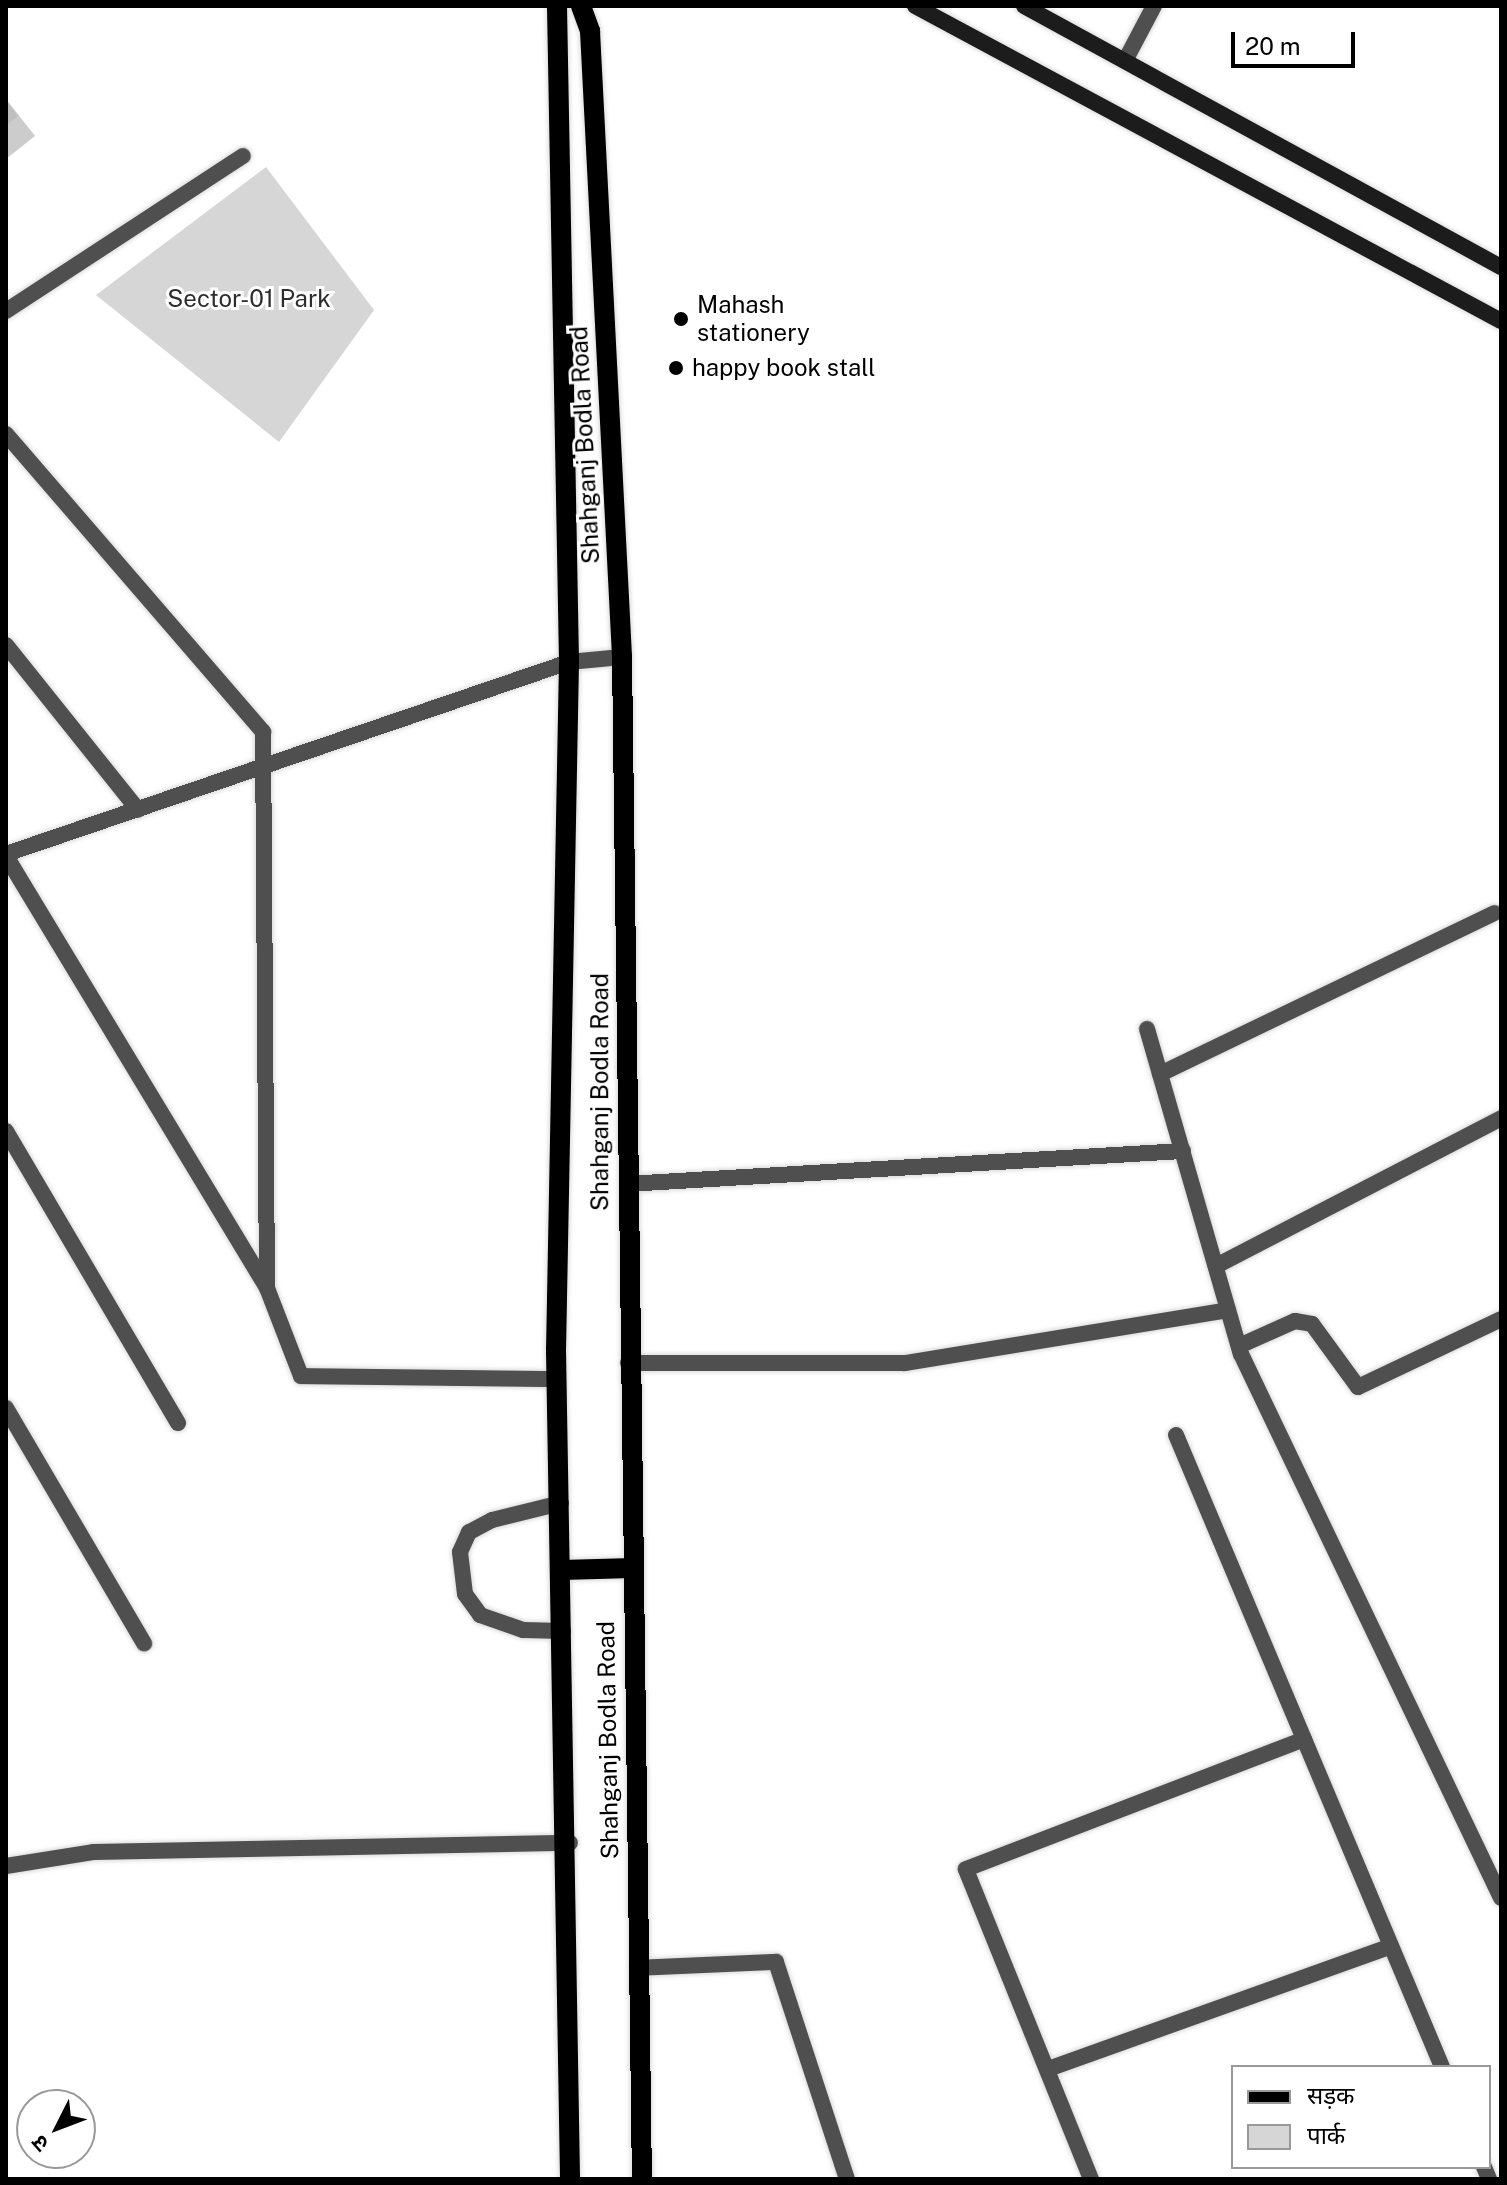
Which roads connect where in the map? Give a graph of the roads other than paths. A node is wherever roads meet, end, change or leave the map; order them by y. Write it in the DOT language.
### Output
graph roads {
  1 [pos="557,6"];
  2 [pos="581,6"];
  3 [pos="915,6"];
  4 [pos="1024,6"];
  5 [pos="1154,6"];
  6 [pos="1126,59"];
  7 [pos="243,156"];
  8 [pos="1501,267"];
  9 [pos="6,311"];
  10 [pos="1501,321"];
  11 [pos="6,434"];
  12 [pos="6,645"];
  13 [pos="622,657"];
  14 [pos="569,662"];
  15 [pos="265,767"];
  16 [pos="138,810"];
  17 [pos="6,855"];
  18 [pos="1494,913"];
  19 [pos="1147,1029"];
  20 [pos="1160,1074"];
  21 [pos="1501,1118"];
  22 [pos="6,1131"];
  23 [pos="1183,1151"];
  24 [pos="627,1184"];
  25 [pos="1216,1266"];
  26 [pos="267,1288"];
  27 [pos="1228,1310"];
  28 [pos="1501,1319"];
  29 [pos="1239,1346"];
  30 [pos="628,1363"];
  31 [pos="557,1379"];
  32 [pos="6,1408"];
  33 [pos="178,1423"];
  34 [pos="1176,1435"];
  35 [pos="561,1503"];
  36 [pos="632,1568"];
  37 [pos="563,1570"];
  38 [pos="563,1631"];
  39 [pos="144,1643"];
  40 [pos="1304,1739"];
  41 [pos="570,1843"];
  42 [pos="6,1866"];
  43 [pos="1501,1898"];
  44 [pos="1391,1946"];
  45 [pos="637,1968"];
  46 [pos="1441,2065"];
  47 [pos="1048,2069"];
  48 [pos="570,2179"];
  49 [pos="642,2179"];
  50 [pos="847,2179"];
  51 [pos="1091,2179"];
  1 -- 14 [label="main road, Shahganj Bodla Road"];
  2 -- 13 [label="main road, Shahganj Bodla Road"];
  3 -- 10 [label="main road"];
  4 -- 6 [label="main road"];
  5 -- 6 [label="street"];
  6 -- 8 [label="main road"];
  7 -- 9 [label="street"];
  11 -- 15 [label="street"];
  12 -- 16 [label="street"];
  13 -- 14 [label="street"];
  13 -- 24 [label="main road, Shahganj Bodla Road"];
  14 -- 15 [label="street"];
  14 -- 31 [label="main road, Shahganj Bodla Road"];
  15 -- 16 [label="street"];
  15 -- 26 [label="street"];
  16 -- 17 [label="street"];
  17 -- 26 [label="street"];
  18 -- 20 [label="street"];
  19 -- 20 [label="street"];
  20 -- 23 [label="street"];
  21 -- 25 [label="street"];
  22 -- 33 [label="street"];
  23 -- 24 [label="street"];
  23 -- 25 [label="street"];
  24 -- 30 [label="main road, Shahganj Bodla Road"];
  25 -- 27 [label="street"];
  26 -- 31 [label="street"];
  27 -- 29 [label="street"];
  27 -- 30 [label="street"];
  28 -- 29 [label="street"];
  29 -- 43 [label="street"];
  30 -- 36 [label="main road, Shahganj Bodla Road"];
  31 -- 35 [label="main road, Shahganj Bodla Road"];
  32 -- 39 [label="street"];
  34 -- 40 [label="street"];
  35 -- 37 [label="main road, Shahganj Bodla Road"];
  35 -- 38 [label="street"];
  36 -- 37 [label="main road"];
  36 -- 45 [label="main road, Shahganj Bodla Road"];
  37 -- 38 [label="main road, Shahganj Bodla Road"];
  38 -- 41 [label="main road, Shahganj Bodla Road"];
  40 -- 44 [label="street"];
  40 -- 47 [label="street"];
  41 -- 42 [label="street"];
  41 -- 48 [label="main road, Shahganj Bodla Road"];
  44 -- 46 [label="street"];
  44 -- 47 [label="street"];
  45 -- 49 [label="main road, Shahganj Bodla Road"];
  45 -- 50 [label="street"];
  47 -- 51 [label="street"];
}
